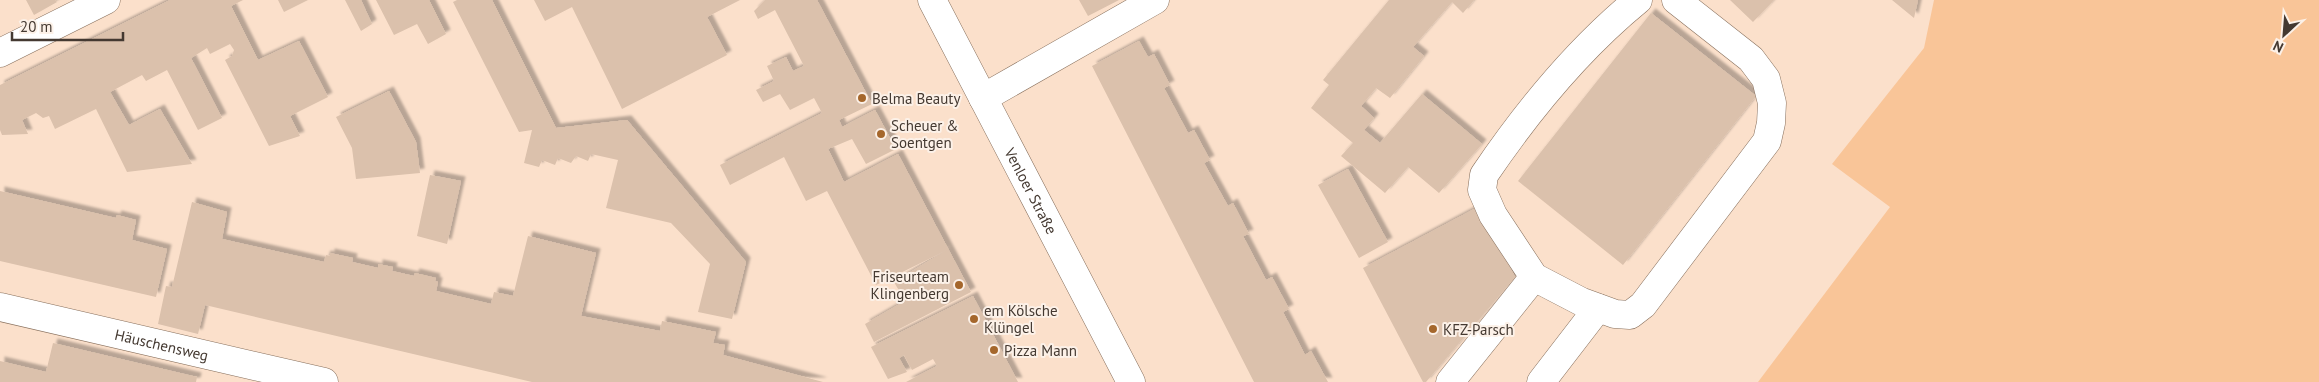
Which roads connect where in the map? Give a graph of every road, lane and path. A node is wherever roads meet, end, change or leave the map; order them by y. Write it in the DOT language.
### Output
graph roads {
  1 [pos="106,0"];
  2 [pos="932,0"];
  3 [pos="1155,0"];
  4 [pos="1638,0"];
  5 [pos="1676,0"];
  6 [pos="0,53"];
  7 [pos="983,98"];
  8 [pos="1534,277"];
  9 [pos="0,307"];
  10 [pos="1598,308"];
  11 [pos="324,382"];
  12 [pos="1131,382"];
  13 [pos="1450,382"];
  14 [pos="1541,382"];
  1 -- 6 [label="street"];
  2 -- 7 [label="street, Venloer Straße"];
  3 -- 7 [label="street"];
  4 -- 8 [label="street"];
  5 -- 10 [label="street"];
  7 -- 12 [label="street, Venloer Straße"];
  8 -- 10 [label="street"];
  8 -- 13 [label="street"];
  9 -- 11 [label="street, Häuschensweg"];
  10 -- 14 [label="street"];
}
